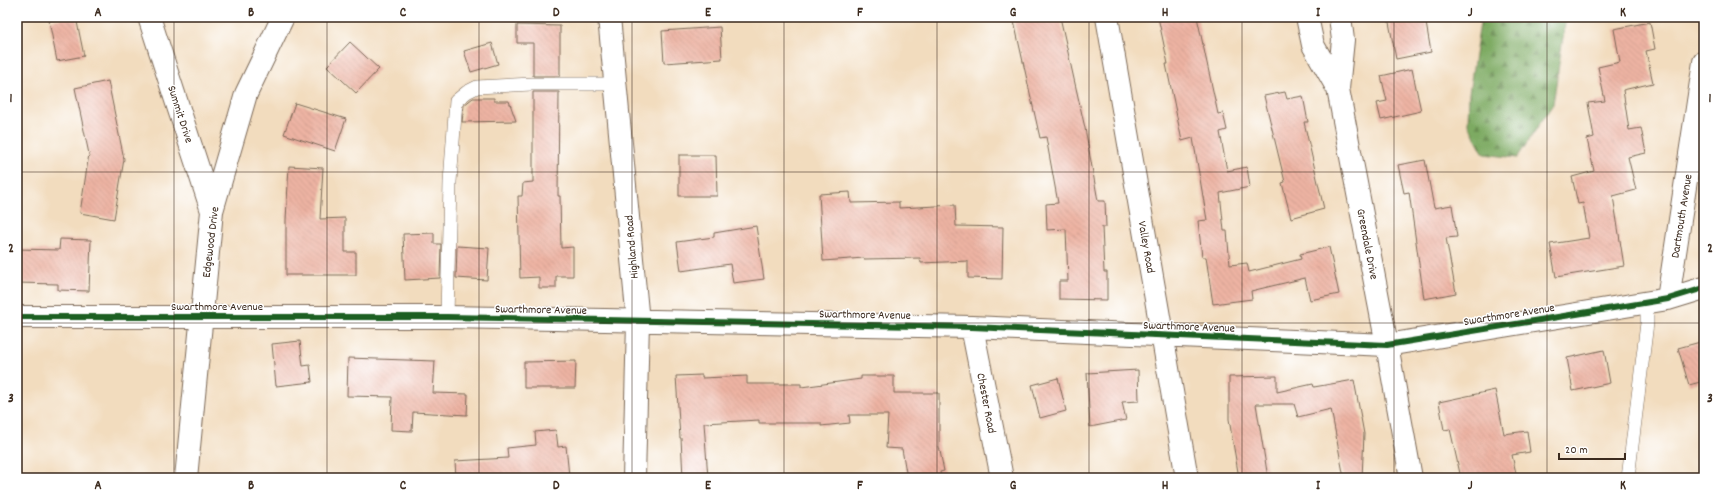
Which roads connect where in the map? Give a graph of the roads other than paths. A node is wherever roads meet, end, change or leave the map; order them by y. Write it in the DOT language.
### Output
graph roads {
  1 [pos="149,17"];
  2 [pos="283,17"];
  3 [pos="609,17"];
  4 [pos="1107,17"];
  5 [pos="1307,17"];
  6 [pos="1340,17"];
  7 [pos="1704,62"];
  8 [pos="615,84"];
  9 [pos="1338,89"];
  10 [pos="212,211"];
  11 [pos="1704,288"];
  12 [pos="1668,299"];
  13 [pos="1647,302"];
  14 [pos="20,317"];
  15 [pos="202,317"];
  16 [pos="447,317"];
  17 [pos="638,322"];
  18 [pos="972,327"];
  19 [pos="1163,336"];
  20 [pos="1387,345"];
  21 [pos="186,478"];
  22 [pos="634,478"];
  23 [pos="1002,478"];
  24 [pos="1187,478"];
  25 [pos="1411,478"];
  26 [pos="1628,478"];
  1 -- 10 [label="street, Summit Drive"];
  2 -- 10 [label="street, Edgewood Drive"];
  3 -- 8 [label="street, Highland Road"];
  4 -- 19 [label="street, Valley Road"];
  5 -- 9 [label="street, Greendale Drive"];
  6 -- 9 [label="street"];
  7 -- 12 [label="street, Dartmouth Avenue"];
  8 -- 16 [label="lane"];
  8 -- 17 [label="street, Highland Road"];
  9 -- 20 [label="street, Greendale Drive"];
  10 -- 15 [label="street, Edgewood Drive"];
  11 -- 12 [label="street, Swarthmore Avenue"];
  12 -- 13 [label="street, Swarthmore Avenue"];
  13 -- 20 [label="street, Swarthmore Avenue"];
  13 -- 26 [label="lane"];
  14 -- 15 [label="street, Swarthmore Avenue"];
  15 -- 16 [label="street, Swarthmore Avenue"];
  15 -- 21 [label="street, Edgewood Drive"];
  16 -- 17 [label="street, Swarthmore Avenue"];
  17 -- 18 [label="street, Swarthmore Avenue"];
  17 -- 22 [label="street, Highland Road"];
  18 -- 19 [label="street, Swarthmore Avenue"];
  18 -- 23 [label="street, Chester Road"];
  19 -- 20 [label="street, Swarthmore Avenue"];
  19 -- 24 [label="street, Valley Road"];
  20 -- 25 [label="street, Greendale Drive"];
}
